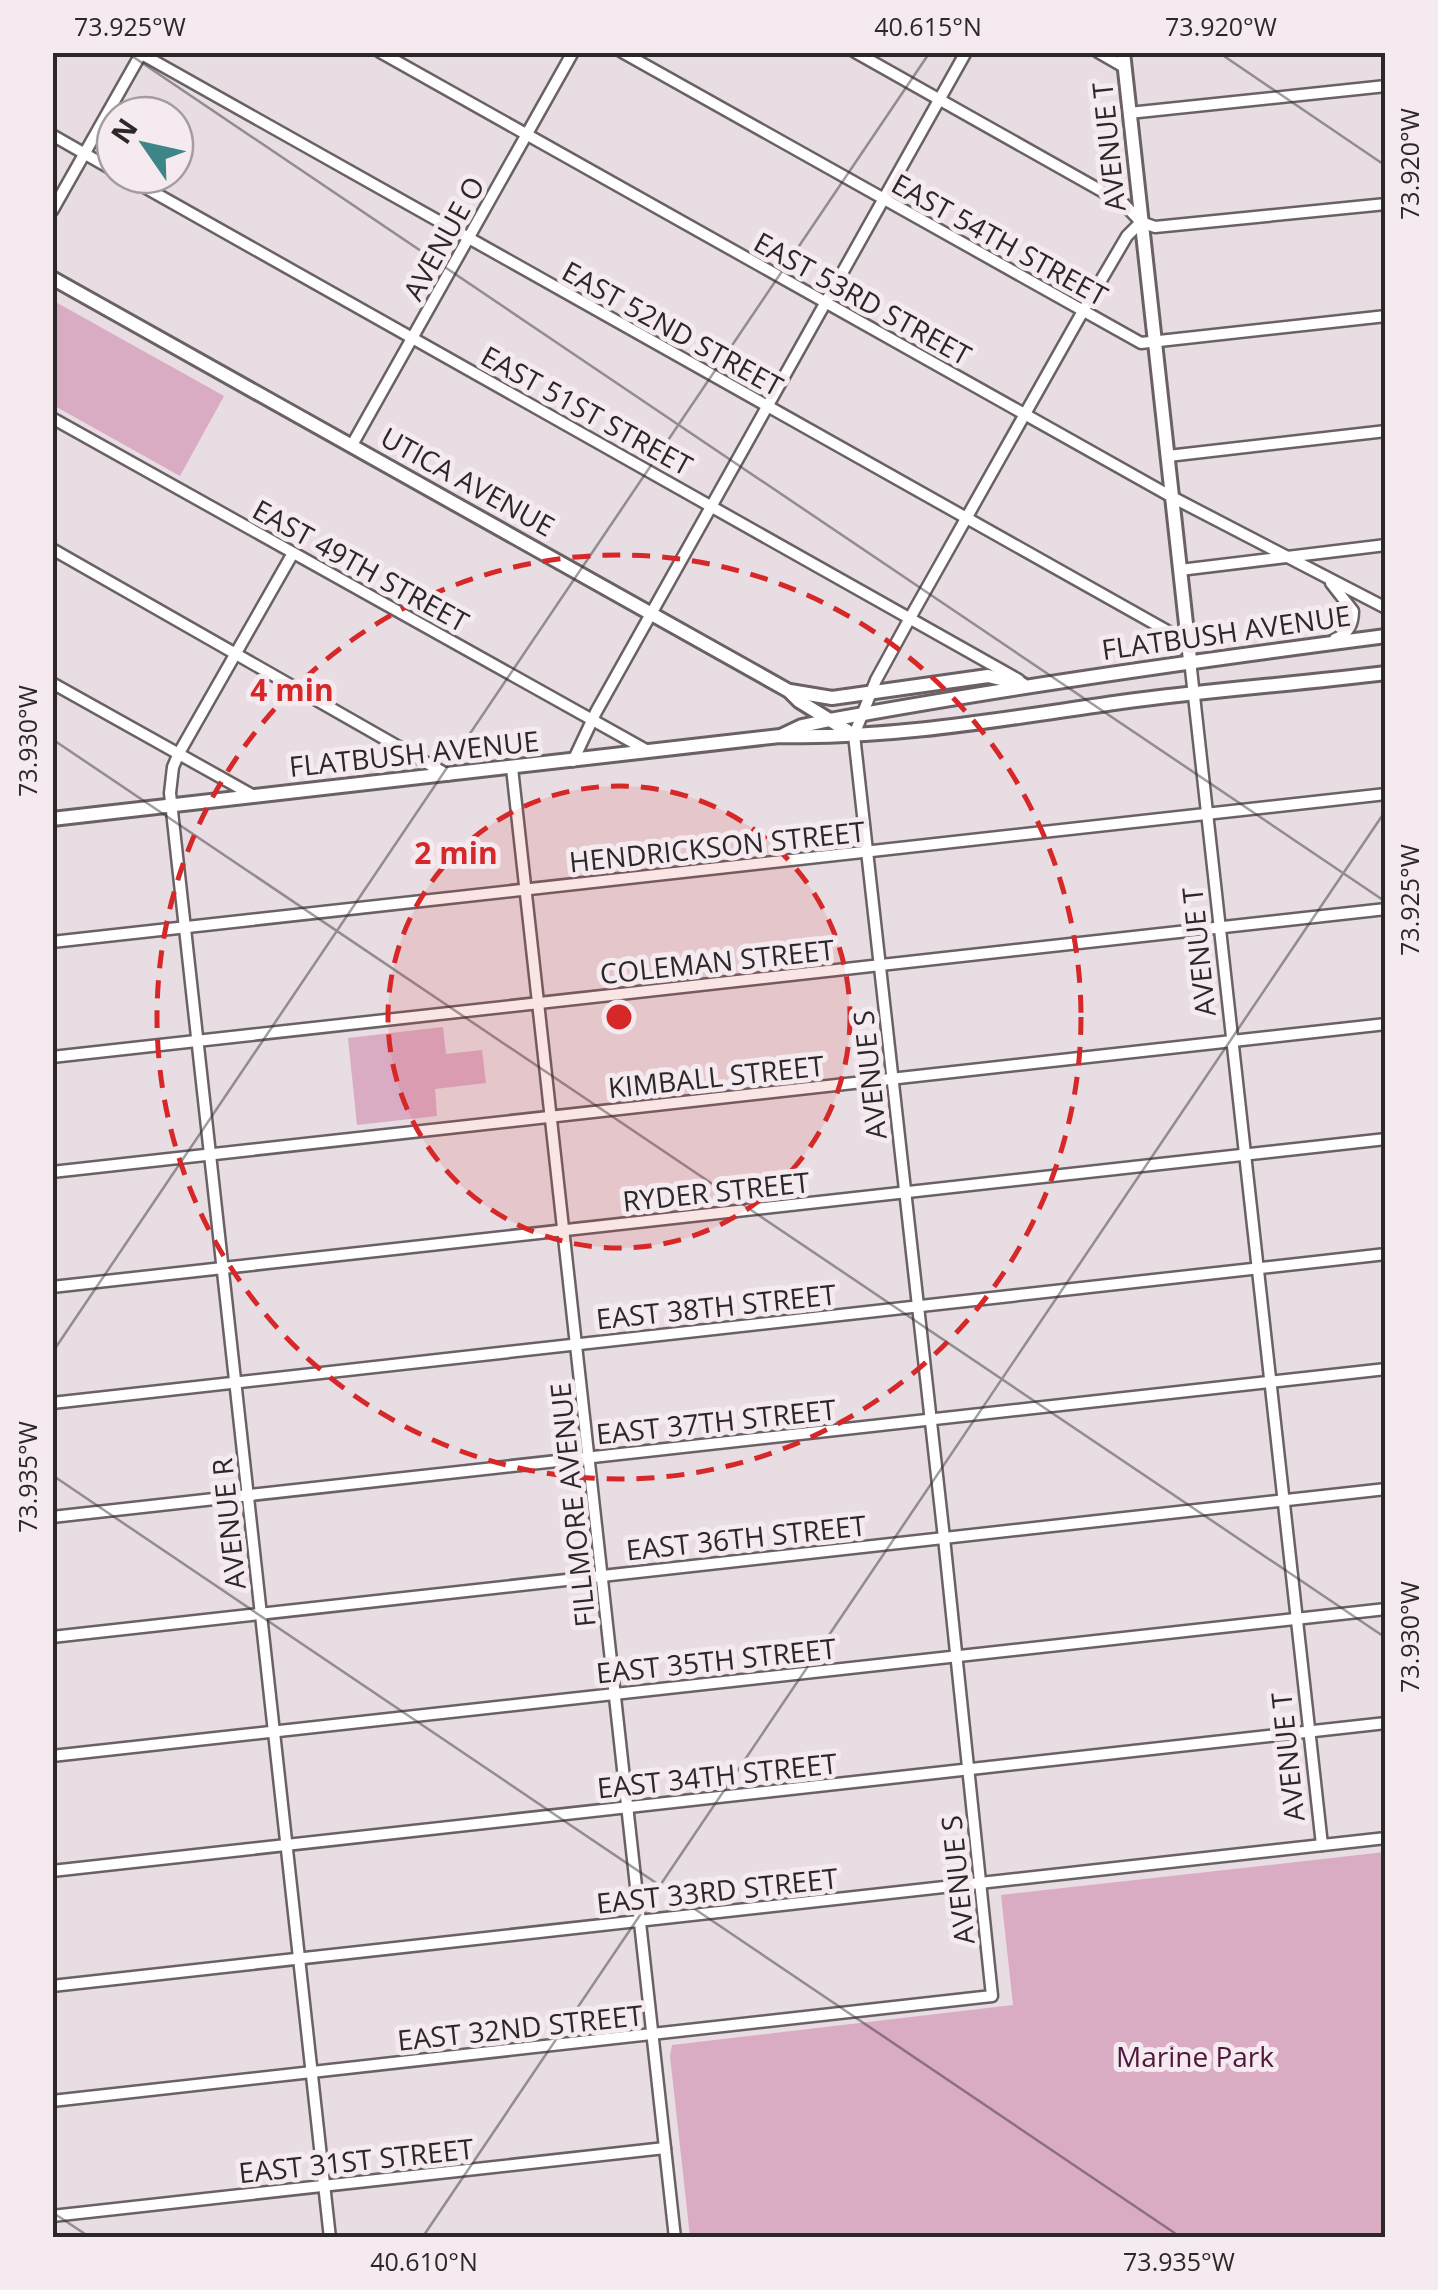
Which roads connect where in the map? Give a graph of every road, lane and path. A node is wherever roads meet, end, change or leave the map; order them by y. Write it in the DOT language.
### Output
graph roads {
  1 [pos="380,52"];
  2 [pos="573,52"];
  3 [pos="622,52"];
  4 [pos="855,52"];
  5 [pos="966,52"];
  6 [pos="1098,52"];
  7 [pos="140,53"];
  8 [pos="1124,60"];
  9 [pos="1386,86"];
  10 [pos="940,100"];
  11 [pos="1129,114"];
  12 [pos="526,135"];
  13 [pos="52,136"];
  14 [pos="85,154"];
  15 [pos="95,159"];
  16 [pos="158,195"];
  17 [pos="884,200"];
  18 [pos="1386,204"];
  19 [pos="52,211"];
  20 [pos="1141,222"];
  21 [pos="468,238"];
  22 [pos="52,278"];
  23 [pos="826,303"];
  24 [pos="1083,311"];
  25 [pos="1386,316"];
  26 [pos="412,338"];
  27 [pos="1155,341"];
  28 [pos="767,406"];
  29 [pos="1025,416"];
  30 [pos="52,418"];
  31 [pos="1386,431"];
  32 [pos="352,445"];
  33 [pos="1168,456"];
  34 [pos="1172,498"];
  35 [pos="712,506"];
  36 [pos="967,518"];
  37 [pos="1386,545"];
  38 [pos="52,549"];
  39 [pos="293,553"];
  40 [pos="1286,557"];
  41 [pos="1180,570"];
  42 [pos="1327,578"];
  43 [pos="1386,608"];
  44 [pos="651,613"];
  45 [pos="910,618"];
  46 [pos="1386,636"];
  47 [pos="1188,642"];
  48 [pos="1323,644"];
  49 [pos="237,652"];
  50 [pos="1190,660"];
  51 [pos="1386,663"];
  52 [pos="1386,674"];
  53 [pos="1354,677"];
  54 [pos="52,684"];
  55 [pos="1029,686"];
  56 [pos="788,691"];
  57 [pos="870,693"];
  58 [pos="1193,694"];
  59 [pos="862,714"];
  60 [pos="591,720"];
  61 [pos="830,720"];
  62 [pos="854,735"];
  63 [pos="780,736"];
  64 [pos="649,752"];
  65 [pos="179,754"];
  66 [pos="573,761"];
  67 [pos="512,768"];
  68 [pos="448,775"];
  69 [pos="1386,794"];
  70 [pos="255,796"];
  71 [pos="172,805"];
  72 [pos="1208,814"];
  73 [pos="52,819"];
  74 [pos="867,852"];
  75 [pos="526,890"];
  76 [pos="1386,909"];
  77 [pos="1221,927"];
  78 [pos="185,928"];
  79 [pos="52,942"];
  80 [pos="880,965"];
  81 [pos="539,1003"];
  82 [pos="1386,1024"];
  83 [pos="198,1041"];
  84 [pos="1233,1041"];
  85 [pos="52,1057"];
  86 [pos="892,1079"];
  87 [pos="551,1117"];
  88 [pos="1386,1139"];
  89 [pos="210,1155"];
  90 [pos="1246,1155"];
  91 [pos="52,1172"];
  92 [pos="905,1192"];
  93 [pos="564,1231"];
  94 [pos="1386,1254"];
  95 [pos="223,1268"];
  96 [pos="1259,1268"];
  97 [pos="52,1287"];
  98 [pos="918,1306"];
  99 [pos="576,1344"];
  100 [pos="1386,1369"];
  101 [pos="236,1382"];
  102 [pos="1271,1382"];
  103 [pos="52,1402"];
  104 [pos="930,1420"];
  105 [pos="589,1458"];
  106 [pos="1386,1489"];
  107 [pos="247,1495"];
  108 [pos="1282,1501"];
  109 [pos="52,1517"];
  110 [pos="944,1538"];
  111 [pos="602,1576"];
  112 [pos="1386,1608"];
  113 [pos="260,1614"];
  114 [pos="1298,1618"];
  115 [pos="52,1637"];
  116 [pos="956,1656"];
  117 [pos="616,1694"];
  118 [pos="1386,1723"];
  119 [pos="274,1732"];
  120 [pos="1310,1732"];
  121 [pos="52,1756"];
  122 [pos="967,1770"];
  123 [pos="627,1807"];
  124 [pos="1386,1838"];
  125 [pos="1322,1845"];
  126 [pos="287,1846"];
  127 [pos="52,1871"];
  128 [pos="980,1883"];
  129 [pos="641,1921"];
  130 [pos="300,1959"];
  131 [pos="52,1986"];
  132 [pos="992,1996"];
  133 [pos="653,2034"];
  134 [pos="312,2073"];
  135 [pos="52,2101"];
  136 [pos="665,2148"];
  137 [pos="324,2186"];
  138 [pos="52,2216"];
  139 [pos="330,2238"];
  140 [pos="675,2238"];
  1 -- 12 [label="street, EAST 53RD STREET"];
  2 -- 12 [label="street, AVENUE O"];
  3 -- 17 [label="street, EAST 54TH STREET"];
  4 -- 10 [label="street"];
  5 -- 10 [label="street"];
  6 -- 8 [label="street"];
  7 -- 14 [label="street"];
  7 -- 21 [label="street, EAST 52ND STREET"];
  8 -- 11 [label="main road, AVENUE T"];
  9 -- 11 [label="street"];
  10 -- 17 [label="street"];
  10 -- 20 [label="street"];
  11 -- 20 [label="main road, AVENUE T"];
  12 -- 21 [label="street, AVENUE O"];
  12 -- 23 [label="street, EAST 53RD STREET"];
  13 -- 14 [label="street"];
  14 -- 15 [label="street"];
  14 -- 19 [label="street"];
  16 -- 26 [label="street, EAST 51ST STREET"];
  17 -- 23 [label="street"];
  17 -- 24 [label="street, EAST 54TH STREET"];
  18 -- 20 [label="street"];
  20 -- 24 [label="street, AVENUE S"];
  20 -- 27 [label="main road, AVENUE T"];
  21 -- 26 [label="street, AVENUE O"];
  21 -- 28 [label="street, EAST 52ND STREET"];
  22 -- 32 [label="main road, UTICA AVENUE"];
  23 -- 28 [label="street"];
  23 -- 29 [label="street, EAST 53RD STREET"];
  24 -- 27 [label="street, EAST 54TH STREET"];
  24 -- 29 [label="street, AVENUE S"];
  25 -- 27 [label="street, EAST 54TH STREET"];
  26 -- 32 [label="street, AVENUE O"];
  26 -- 35 [label="street, EAST 51ST STREET"];
  27 -- 33 [label="main road, AVENUE T"];
  28 -- 35 [label="street"];
  28 -- 36 [label="street, EAST 52ND STREET"];
  29 -- 34 [label="street, EAST 53RD STREET"];
  29 -- 36 [label="street, AVENUE S"];
  30 -- 39 [label="street, EAST 49TH STREET"];
  31 -- 33 [label="street"];
  32 -- 44 [label="main road, UTICA AVENUE"];
  33 -- 34 [label="main road, AVENUE T"];
  34 -- 40 [label="street, EAST 53RD STREET"];
  34 -- 41 [label="main road, AVENUE T"];
  35 -- 44 [label="street"];
  35 -- 45 [label="street, EAST 51ST STREET"];
  36 -- 45 [label="street, AVENUE S"];
  36 -- 47 [label="street, EAST 52ND STREET"];
  37 -- 40 [label="street"];
  38 -- 49 [label="street"];
  39 -- 49 [label="street"];
  39 -- 60 [label="street, EAST 49TH STREET"];
  40 -- 41 [label="street"];
  40 -- 42 [label="street, EAST 53RD STREET"];
  41 -- 47 [label="main road, AVENUE T"];
  42 -- 43 [label="street, EAST 53RD STREET"];
  42 -- 48 [label="street, EAST 53RD STREET"];
  44 -- 56 [label="main road, UTICA AVENUE"];
  44 -- 60 [label="street"];
  45 -- 55 [label="street, EAST 51ST STREET"];
  45 -- 57 [label="street, AVENUE S"];
  46 -- 48 [label="main road, FLATBUSH AVENUE"];
  47 -- 50 [label="main road, AVENUE T"];
  48 -- 50 [label="main road, FLATBUSH AVENUE"];
  49 -- 65 [label="street"];
  49 -- 68 [label="street"];
  50 -- 55 [label="main road, FLATBUSH AVENUE"];
  50 -- 58 [label="street, AVENUE T"];
  51 -- 53 [label="main road"];
  52 -- 53 [label="main road, FLATBUSH AVENUE"];
  53 -- 58 [label="main road, FLATBUSH AVENUE"];
  54 -- 65 [label="street"];
  55 -- 57 [label="main road"];
  55 -- 59 [label="main road, FLATBUSH AVENUE"];
  56 -- 57 [label="main road"];
  56 -- 61 [label="main road, UTICA AVENUE"];
  57 -- 59 [label="street, AVENUE S"];
  58 -- 62 [label="main road, FLATBUSH AVENUE"];
  58 -- 72 [label="street, AVENUE T"];
  59 -- 61 [label="main road, FLATBUSH AVENUE"];
  59 -- 62 [label="street, AVENUE S"];
  60 -- 64 [label="street, EAST 49TH STREET"];
  60 -- 66 [label="street"];
  61 -- 62 [label="main road, UTICA AVENUE"];
  61 -- 63 [label="main road, FLATBUSH AVENUE"];
  62 -- 63 [label="main road, FLATBUSH AVENUE"];
  62 -- 74 [label="street, AVENUE S"];
  63 -- 64 [label="main road, FLATBUSH AVENUE"];
  64 -- 66 [label="main road, FLATBUSH AVENUE"];
  65 -- 70 [label="street"];
  65 -- 71 [label="street"];
  66 -- 67 [label="main road, FLATBUSH AVENUE"];
  67 -- 68 [label="main road, FLATBUSH AVENUE"];
  67 -- 75 [label="street, FILLMORE AVENUE"];
  68 -- 70 [label="main road, FLATBUSH AVENUE"];
  69 -- 72 [label="street, HENDRICKSON STREET"];
  70 -- 71 [label="main road, FLATBUSH AVENUE"];
  71 -- 73 [label="main road, FLATBUSH AVENUE"];
  71 -- 78 [label="street, AVENUE R"];
  72 -- 74 [label="street, HENDRICKSON STREET"];
  72 -- 77 [label="street, AVENUE T"];
  74 -- 75 [label="street, HENDRICKSON STREET"];
  74 -- 80 [label="street, AVENUE S"];
  75 -- 78 [label="street, HENDRICKSON STREET"];
  75 -- 81 [label="street, FILLMORE AVENUE"];
  76 -- 77 [label="street, COLEMAN STREET"];
  77 -- 80 [label="street, COLEMAN STREET"];
  77 -- 84 [label="street, AVENUE T"];
  78 -- 79 [label="street, HENDRICKSON STREET"];
  78 -- 83 [label="street, AVENUE R"];
  80 -- 81 [label="street, COLEMAN STREET"];
  80 -- 86 [label="street, AVENUE S"];
  81 -- 83 [label="street, COLEMAN STREET"];
  81 -- 87 [label="street, FILLMORE AVENUE"];
  82 -- 84 [label="street, KIMBALL STREET"];
  83 -- 85 [label="street, COLEMAN STREET"];
  83 -- 89 [label="street, AVENUE R"];
  84 -- 86 [label="street, KIMBALL STREET"];
  84 -- 90 [label="street, AVENUE T"];
  86 -- 87 [label="street, KIMBALL STREET"];
  86 -- 92 [label="street, AVENUE S"];
  87 -- 89 [label="street, KIMBALL STREET"];
  87 -- 93 [label="street, FILLMORE AVENUE"];
  88 -- 90 [label="street, RYDER STREET"];
  89 -- 91 [label="street, KIMBALL STREET"];
  89 -- 95 [label="street, AVENUE R"];
  90 -- 92 [label="street, RYDER STREET"];
  90 -- 96 [label="street, AVENUE T"];
  92 -- 93 [label="street, RYDER STREET"];
  92 -- 98 [label="street, AVENUE S"];
  93 -- 95 [label="street, RYDER STREET"];
  93 -- 99 [label="street, FILLMORE AVENUE"];
  94 -- 96 [label="street, EAST 38TH STREET"];
  95 -- 97 [label="street, RYDER STREET"];
  95 -- 101 [label="street, AVENUE R"];
  96 -- 98 [label="street, EAST 38TH STREET"];
  96 -- 102 [label="street, AVENUE T"];
  98 -- 99 [label="street, EAST 38TH STREET"];
  98 -- 104 [label="street, AVENUE S"];
  99 -- 101 [label="street, EAST 38TH STREET"];
  99 -- 105 [label="street, FILLMORE AVENUE"];
  100 -- 102 [label="street, EAST 37TH STREET"];
  101 -- 103 [label="street, EAST 38TH STREET"];
  101 -- 107 [label="street, AVENUE R"];
  102 -- 104 [label="street, EAST 37TH STREET"];
  102 -- 108 [label="street, AVENUE T"];
  104 -- 105 [label="street, EAST 37TH STREET"];
  104 -- 110 [label="street, AVENUE S"];
  105 -- 107 [label="street, EAST 37TH STREET"];
  105 -- 111 [label="street, FILLMORE AVENUE"];
  106 -- 108 [label="street, EAST 36TH STREET"];
  107 -- 109 [label="street, EAST 37TH STREET"];
  107 -- 113 [label="street, AVENUE R"];
  108 -- 110 [label="street, EAST 36TH STREET"];
  108 -- 114 [label="street, AVENUE T"];
  110 -- 111 [label="street, EAST 36TH STREET"];
  110 -- 116 [label="street, AVENUE S"];
  111 -- 113 [label="street, EAST 36TH STREET"];
  111 -- 117 [label="street, FILLMORE AVENUE"];
  112 -- 114 [label="street, EAST 35TH STREET"];
  113 -- 115 [label="street, EAST 36TH STREET"];
  113 -- 119 [label="street, AVENUE R"];
  114 -- 116 [label="street, EAST 35TH STREET"];
  114 -- 120 [label="street, AVENUE T"];
  116 -- 117 [label="street, EAST 35TH STREET"];
  116 -- 122 [label="street, AVENUE S"];
  117 -- 119 [label="street, EAST 35TH STREET"];
  117 -- 123 [label="street, FILLMORE AVENUE"];
  118 -- 120 [label="street, EAST 34TH STREET"];
  119 -- 121 [label="street, EAST 35TH STREET"];
  119 -- 126 [label="street, AVENUE R"];
  120 -- 122 [label="street, EAST 34TH STREET"];
  120 -- 125 [label="street, AVENUE T"];
  122 -- 123 [label="street, EAST 34TH STREET"];
  122 -- 128 [label="street, AVENUE S"];
  123 -- 126 [label="street, EAST 34TH STREET"];
  123 -- 129 [label="street, FILLMORE AVENUE"];
  124 -- 125 [label="street, EAST 33RD STREET"];
  125 -- 128 [label="street, EAST 33RD STREET"];
  126 -- 127 [label="street, EAST 34TH STREET"];
  126 -- 130 [label="street, AVENUE R"];
  128 -- 129 [label="street, EAST 33RD STREET"];
  128 -- 132 [label="street, AVENUE S"];
  129 -- 130 [label="street, EAST 33RD STREET"];
  129 -- 133 [label="street, FILLMORE AVENUE"];
  130 -- 131 [label="street, EAST 33RD STREET"];
  130 -- 134 [label="street, AVENUE R"];
  132 -- 133 [label="street, EAST 32ND STREET"];
  133 -- 134 [label="street, EAST 32ND STREET"];
  133 -- 136 [label="street, FILLMORE AVENUE"];
  134 -- 135 [label="street, EAST 32ND STREET"];
  134 -- 137 [label="street, AVENUE R"];
  136 -- 137 [label="street, EAST 31ST STREET"];
  136 -- 140 [label="street, FILLMORE AVENUE"];
  137 -- 138 [label="street, EAST 31ST STREET"];
  137 -- 139 [label="street, AVENUE R"];
}
